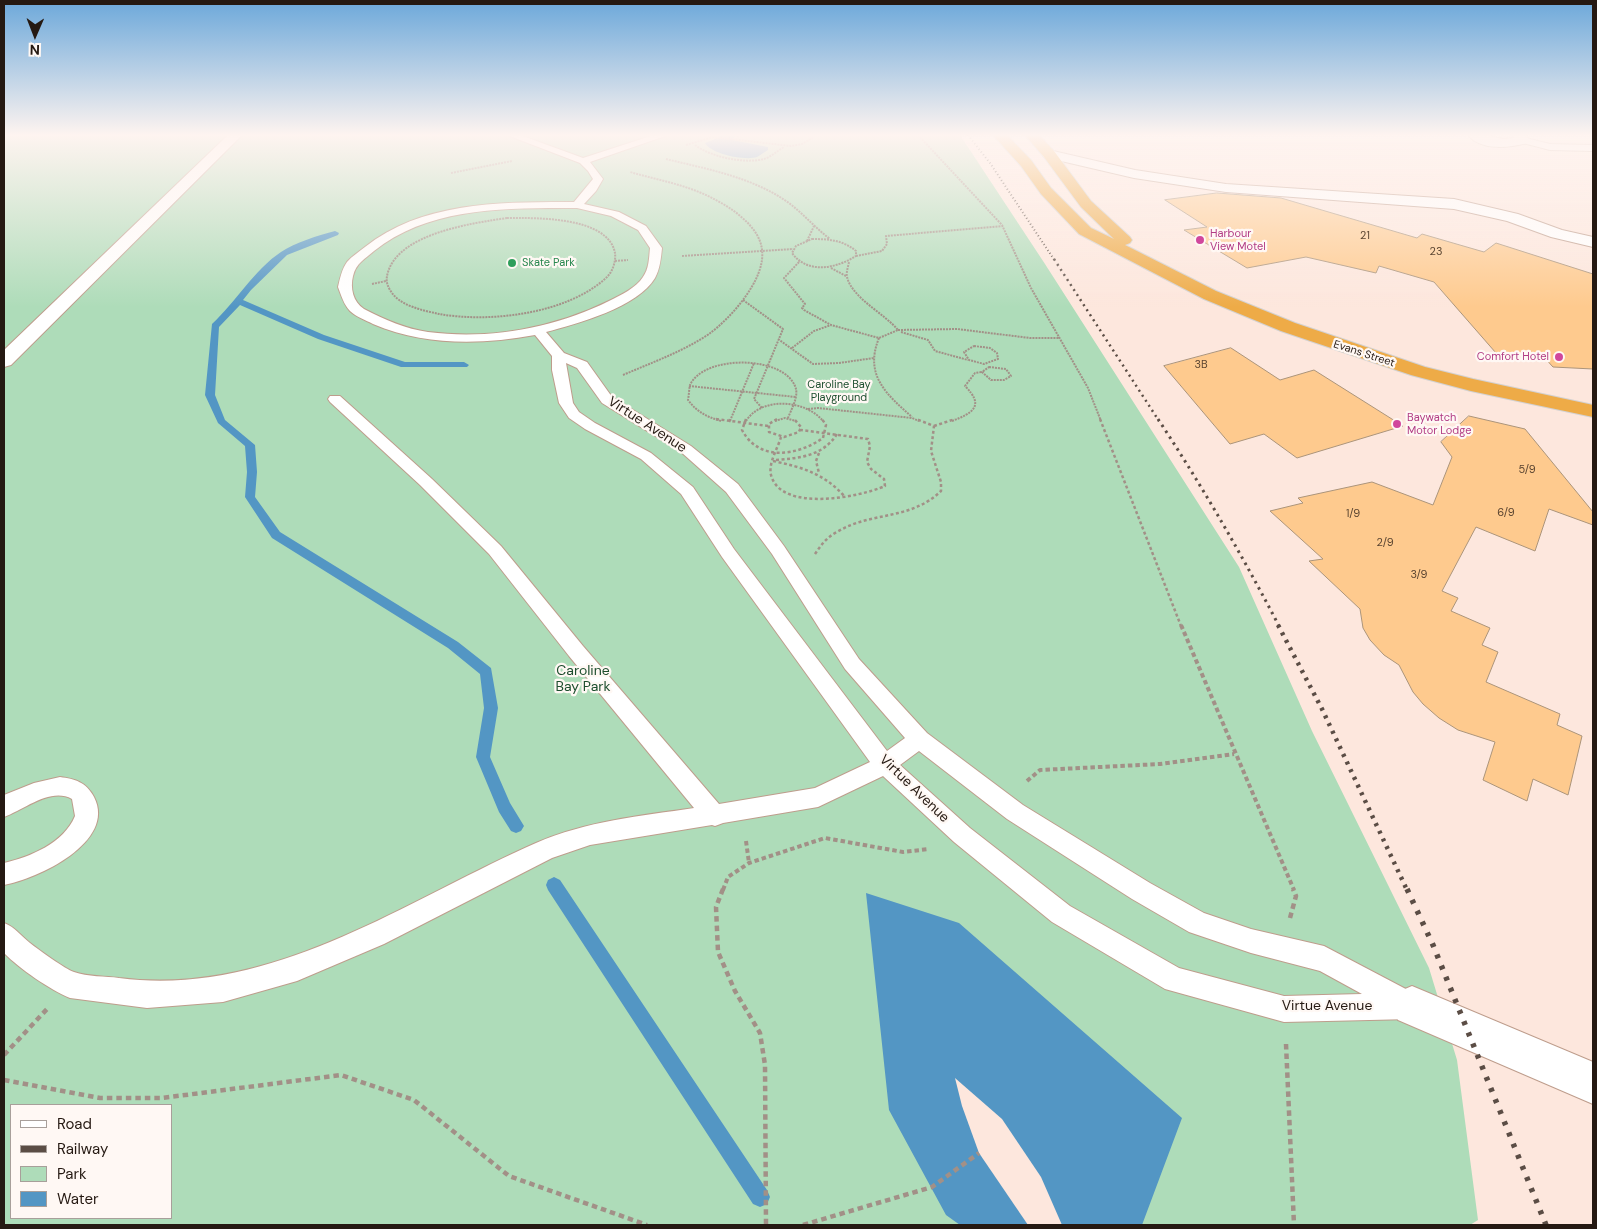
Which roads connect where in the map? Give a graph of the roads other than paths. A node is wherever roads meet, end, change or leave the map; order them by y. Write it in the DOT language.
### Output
graph roads {
  1 [pos="177,192"];
  2 [pos="589,192"];
  3 [pos="1046,192"];
  4 [pos="1076,192"];
  5 [pos="1288,192"];
  6 [pos="577,205"];
  7 [pos="1593,242"];
  8 [pos="1146,262"];
  9 [pos="538,330"];
  10 [pos="559,356"];
  11 [pos="4,361"];
  12 [pos="335,399"];
  13 [pos="1593,411"];
  14 [pos="919,739"];
  15 [pos="885,765"];
  16 [pos="4,807"];
  17 [pos="715,816"];
  18 [pos="962,835"];
  19 [pos="4,874"];
  20 [pos="4,935"];
  21 [pos="70,985"];
  22 [pos="1412,1006"];
  23 [pos="1593,1083"];
  1 -- 11 [label="street"];
  2 -- 6 [label="lane"];
  3 -- 8 [label="highway, Evans Street"];
  4 -- 8 [label="highway"];
  5 -- 7 [label="street"];
  6 -- 9 [label="lane"];
  6 -- 9 [label="lane"];
  8 -- 13 [label="highway, Evans Street"];
  9 -- 10 [label="lane"];
  10 -- 14 [label="lane, Virtue Avenue"];
  10 -- 15 [label="lane, Virtue Avenue"];
  12 -- 17 [label="lane"];
  14 -- 15 [label="lane"];
  14 -- 22 [label="lane, Virtue Avenue"];
  15 -- 17 [label="lane"];
  15 -- 18 [label="lane, Virtue Avenue"];
  16 -- 19 [label="lane"];
  17 -- 21 [label="lane"];
  18 -- 22 [label="lane, Virtue Avenue"];
  20 -- 21 [label="lane"];
  22 -- 23 [label="street, Virtue Avenue"];
}
